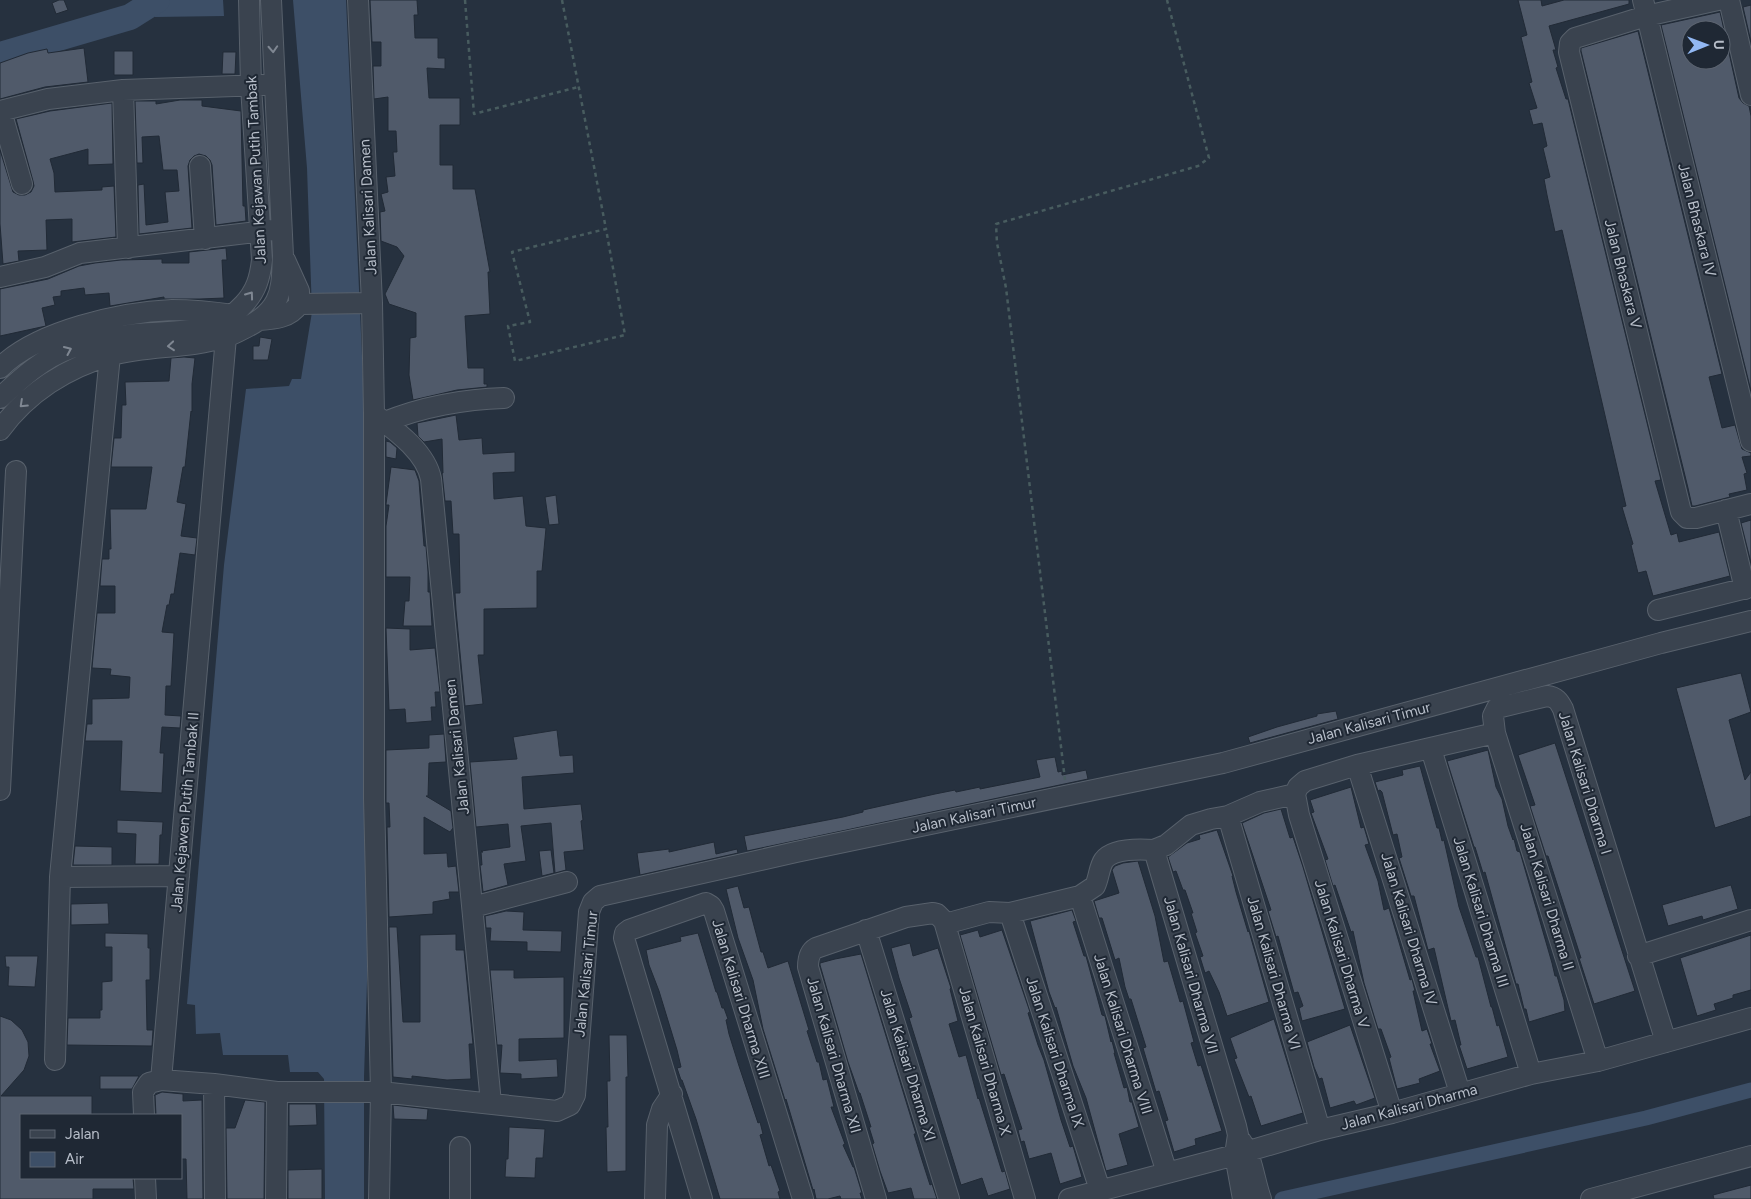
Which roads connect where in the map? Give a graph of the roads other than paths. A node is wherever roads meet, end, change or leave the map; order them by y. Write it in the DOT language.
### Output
graph roads {
  1 [pos="249,0"];
  2 [pos="270,0"];
  3 [pos="358,0"];
  4 [pos="1718,0"];
  5 [pos="1729,0"];
  6 [pos="1644,8"];
  7 [pos="275,85"];
  8 [pos="251,86"];
  9 [pos="123,90"];
  10 [pos="1751,95"];
  11 [pos="1,111"];
  12 [pos="200,166"];
  13 [pos="22,184"];
  14 [pos="282,228"];
  15 [pos="261,231"];
  16 [pos="205,238"];
  17 [pos="128,248"];
  18 [pos="283,256"];
  19 [pos="0,278"];
  20 [pos="304,304"];
  21 [pos="368,304"];
  22 [pos="233,315"];
  23 [pos="259,320"];
  24 [pos="226,337"];
  25 [pos="110,355"];
  26 [pos="0,368"];
  27 [pos="0,398"];
  28 [pos="504,398"];
  29 [pos="380,418"];
  30 [pos="0,430"];
  31 [pos="1751,441"];
  32 [pos="16,471"];
  33 [pos="1751,504"];
  34 [pos="1726,510"];
  35 [pos="1748,588"];
  36 [pos="1658,610"];
  37 [pos="1751,621"];
  38 [pos="4,643"];
  39 [pos="1495,733"];
  40 [pos="1431,749"];
  41 [pos="1357,765"];
  42 [pos="0,790"];
  43 [pos="1295,794"];
  44 [pos="1228,816"];
  45 [pos="1154,850"];
  46 [pos="179,876"];
  47 [pos="60,877"];
  48 [pos="567,882"];
  49 [pos="1080,896"];
  50 [pos="473,907"];
  51 [pos="1010,913"];
  52 [pos="1751,920"];
  53 [pos="945,924"];
  54 [pos="866,930"];
  55 [pos="1638,956"];
  56 [pos="1751,1018"];
  57 [pos="1666,1042"];
  58 [pos="54,1060"];
  59 [pos="1598,1061"];
  60 [pos="1531,1074"];
  61 [pos="162,1080"];
  62 [pos="214,1084"];
  63 [pos="277,1092"];
  64 [pos="375,1092"];
  65 [pos="1460,1093"];
  66 [pos="672,1094"];
  67 [pos="492,1103"];
  68 [pos="1392,1113"];
  69 [pos="144,1114"];
  70 [pos="1320,1130"];
  71 [pos="1240,1147"];
  72 [pos="460,1148"];
  73 [pos="1751,1156"];
  74 [pos="1167,1173"];
  75 [pos="145,1179"];
  76 [pos="1100,1190"];
  77 [pos="1250,1192"];
  78 [pos="146,1199"];
  79 [pos="215,1199"];
  80 [pos="276,1199"];
  81 [pos="379,1199"];
  82 [pos="460,1199"];
  83 [pos="655,1199"];
  84 [pos="702,1199"];
  85 [pos="803,1199"];
  86 [pos="876,1199"];
  87 [pos="949,1199"];
  88 [pos="1025,1199"];
  89 [pos="1069,1199"];
  90 [pos="1591,1199"];
  1 -- 8 [label="street, Jalan Kejawan Putih Tambak"];
  2 -- 7 [label="street, Jalan Kejawan Putih Tambak, one-way"];
  3 -- 21 [label="street, Jalan Kalisari Damen"];
  4 -- 6 [label="street"];
  5 -- 10 [label="street"];
  6 -- 31 [label="street, Jalan Bhaskara IV"];
  6 -- 34 [label="street, Jalan Bhaskara V"];
  7 -- 8 [label="street"];
  7 -- 14 [label="street, Jalan Kejawan Putih Tambak"];
  8 -- 9 [label="street"];
  8 -- 15 [label="street, Jalan Kejawan Putih Tambak"];
  9 -- 11 [label="street"];
  9 -- 17 [label="street"];
  11 -- 13 [label="street"];
  12 -- 16 [label="street"];
  14 -- 15 [label="street"];
  14 -- 18 [label="street, Jalan Kejawan Putih Tambak"];
  15 -- 16 [label="street"];
  22 -- 15 [label="street, Jalan Kejawan Putih Tambak, one-way"];
  16 -- 17 [label="street"];
  17 -- 19 [label="street"];
  18 -- 20 [label="street, Jalan Kejawan Putih Tambak"];
  18 -- 23 [label="street, Jalan Kejawan Putih Tambak"];
  20 -- 21 [label="street"];
  20 -- 23 [label="street, Jalan Kejawan Putih Tambak"];
  21 -- 29 [label="street, Jalan Kalisari Damen"];
  22 -- 26 [label="street"];
  27 -- 22 [label="street, Jalan Kejawan Putih Tambak, one-way"];
  23 -- 24 [label="street, Jalan Kejawan Putih Tambak"];
  24 -- 25 [label="street, Jalan Kejawan Putih Tambak, one-way"];
  24 -- 46 [label="street, Jalan Kejawen Putih Tambak II"];
  25 -- 30 [label="street, Jalan Kejawan Putih Tambak, one-way"];
  25 -- 47 [label="street"];
  28 -- 29 [label="street"];
  29 -- 50 [label="street, Jalan Kalisari Damen"];
  29 -- 64 [label="street, Jalan Kalisari Damen"];
  32 -- 38 [label="street"];
  33 -- 34 [label="street"];
  34 -- 35 [label="street"];
  35 -- 36 [label="street"];
  37 -- 67 [label="street, Jalan Kalisari Timur"];
  38 -- 42 [label="street"];
  39 -- 40 [label="street"];
  39 -- 55 [label="street, Jalan Kalisari Dharma I"];
  39 -- 59 [label="street, Jalan Kalisari Dharma II"];
  40 -- 41 [label="street"];
  40 -- 60 [label="street, Jalan Kalisari Dharma III"];
  41 -- 43 [label="street"];
  41 -- 65 [label="street, Jalan Kalisari Dharma IV"];
  43 -- 44 [label="street"];
  43 -- 68 [label="street, Jalan Kalisari Dharma V"];
  44 -- 45 [label="street"];
  44 -- 70 [label="street, Jalan Kalisari Dharma VI"];
  45 -- 49 [label="street"];
  45 -- 71 [label="street, Jalan Kalisari Dharma VII"];
  46 -- 47 [label="street"];
  46 -- 61 [label="street, Jalan Kejawen Putih Tambak II"];
  47 -- 58 [label="street"];
  48 -- 50 [label="street"];
  49 -- 51 [label="street"];
  49 -- 74 [label="street, Jalan Kalisari Dharma VIII"];
  50 -- 67 [label="street, Jalan Kalisari Damen"];
  51 -- 53 [label="street"];
  51 -- 76 [label="street, Jalan Kalisari Dharma IX"];
  52 -- 55 [label="street"];
  53 -- 54 [label="street, Jalan Kalisari Dharma XII"];
  53 -- 88 [label="street, Jalan Kalisari Dharma X"];
  54 -- 86 [label="street, Jalan Kalisari Dharma XII"];
  54 -- 87 [label="street, Jalan Kalisari Dharma XI"];
  55 -- 57 [label="street, Jalan Kalisari Dharma I"];
  56 -- 57 [label="street, Jalan Kalisari Dharma"];
  57 -- 59 [label="street, Jalan Kalisari Dharma"];
  59 -- 60 [label="street, Jalan Kalisari Dharma"];
  60 -- 65 [label="street, Jalan Kalisari Dharma"];
  61 -- 62 [label="street"];
  61 -- 69 [label="street"];
  62 -- 63 [label="street"];
  62 -- 79 [label="street"];
  63 -- 64 [label="street"];
  63 -- 80 [label="street"];
  64 -- 67 [label="street, Jalan Kalisari Timur"];
  64 -- 81 [label="street, Jalan Kalisari Damen"];
  65 -- 68 [label="street, Jalan Kalisari Dharma"];
  66 -- 83 [label="street"];
  66 -- 84 [label="street, Jalan Kalisari Dharma XIII"];
  66 -- 85 [label="street, Jalan Kalisari Dharma XIII"];
  68 -- 70 [label="street, Jalan Kalisari Dharma"];
  70 -- 71 [label="street, Jalan Kalisari Dharma"];
  71 -- 74 [label="street, Jalan Kalisari Dharma"];
  71 -- 77 [label="street, Jalan Kalisari Dharma VII"];
  72 -- 82 [label="street"];
  73 -- 90 [label="street"];
  74 -- 76 [label="street, Jalan Kalisari Dharma"];
  75 -- 78 [label="street"];
  76 -- 89 [label="street, Jalan Kalisari Dharma"];
}
